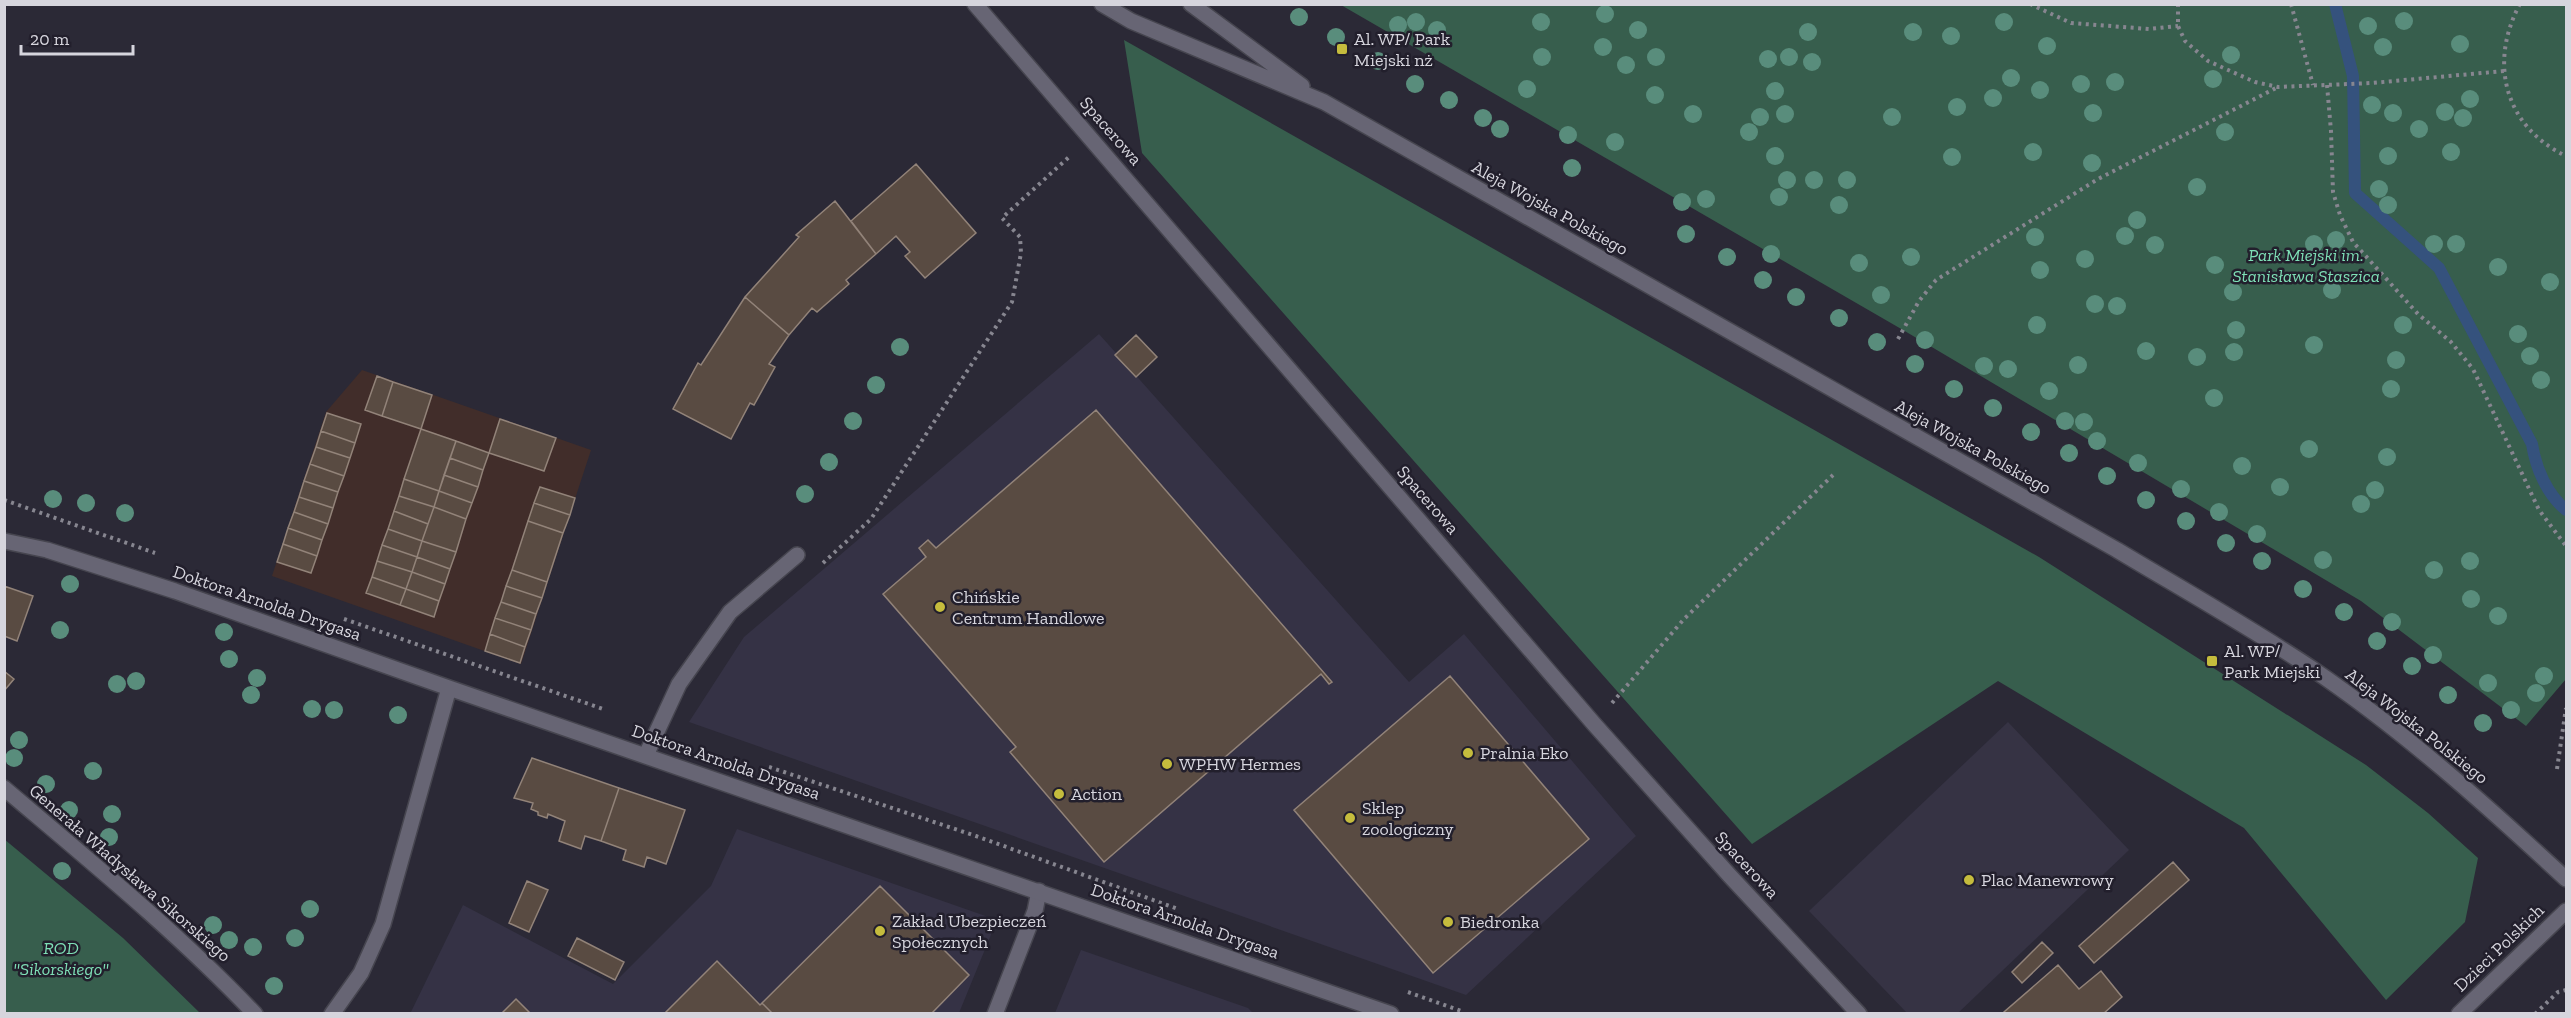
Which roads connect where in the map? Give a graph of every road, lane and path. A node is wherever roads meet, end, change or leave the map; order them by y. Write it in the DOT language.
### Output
graph roads {
  1 [pos="975,4"];
  2 [pos="1102,4"];
  3 [pos="1191,4"];
  4 [pos="2030,4"];
  5 [pos="2178,4"];
  6 [pos="2291,4"];
  7 [pos="2520,4"];
  8 [pos="2178,26"];
  9 [pos="2504,71"];
  10 [pos="2313,85"];
  11 [pos="2327,86"];
  12 [pos="2278,87"];
  13 [pos="1324,102"];
  14 [pos="1091,137"];
  15 [pos="2566,156"];
  16 [pos="1898,339"];
  17 [pos="1833,475"];
  18 [pos="4,500"];
  19 [pos="4,530"];
  20 [pos="4,541"];
  21 [pos="2566,546"];
  22 [pos="47,550"];
  23 [pos="160,555"];
  24 [pos="797,555"];
  25 [pos="820,566"];
  26 [pos="338,617"];
  27 [pos="449,688"];
  28 [pos="2566,708"];
  29 [pos="614,714"];
  30 [pos="1594,724"];
  31 [pos="646,755"];
  32 [pos="766,766"];
  33 [pos="2557,769"];
  34 [pos="4,788"];
  35 [pos="2566,879"];
  36 [pos="1039,891"];
  37 [pos="2566,911"];
  38 [pos="1187,912"];
  39 [pos="2566,990"];
  40 [pos="1406,992"];
  41 [pos="1461,1011"];
  42 [pos="255,1014"];
  43 [pos="332,1014"];
  44 [pos="994,1014"];
  45 [pos="1391,1014"];
  46 [pos="1859,1014"];
  47 [pos="2459,1014"];
  48 [pos="2535,1014"];
  1 -- 14 [label="street, Spacerowa"];
  2 -- 13 [label="street, Aleja Wojska Polskiego"];
  3 -- 13 [label="street, Aleja Wojska Polskiego"];
  4 -- 8 [label="path"];
  5 -- 8 [label="path"];
  6 -- 10 [label="path"];
  7 -- 9 [label="path"];
  8 -- 12 [label="path"];
  9 -- 11 [label="path"];
  9 -- 15 [label="path"];
  10 -- 11 [label="path"];
  10 -- 12 [label="path"];
  11 -- 21 [label="path"];
  12 -- 16 [label="path"];
  13 -- 35 [label="street, Aleja Wojska Polskiego"];
  14 -- 25 [label="path"];
  14 -- 30 [label="street, Spacerowa"];
  17 -- 30 [label="path"];
  18 -- 23 [label="path"];
  19 -- 22 [label="street, Doktora Arnolda Drygasa"];
  20 -- 22 [label="street, Doktora Arnolda Drygasa"];
  22 -- 27 [label="street, Doktora Arnolda Drygasa"];
  24 -- 31 [label="street"];
  26 -- 29 [label="path"];
  27 -- 31 [label="street, Doktora Arnolda Drygasa"];
  27 -- 43 [label="street"];
  28 -- 33 [label="path"];
  30 -- 46 [label="street, Spacerowa"];
  31 -- 36 [label="street, Doktora Arnolda Drygasa"];
  32 -- 38 [label="path"];
  34 -- 42 [label="street, Generała Władysława Sikorskiego"];
  36 -- 44 [label="street"];
  36 -- 45 [label="street, Doktora Arnolda Drygasa"];
  37 -- 47 [label="street, Dzieci Polskich"];
  39 -- 48 [label="path"];
  40 -- 41 [label="path"];
}
